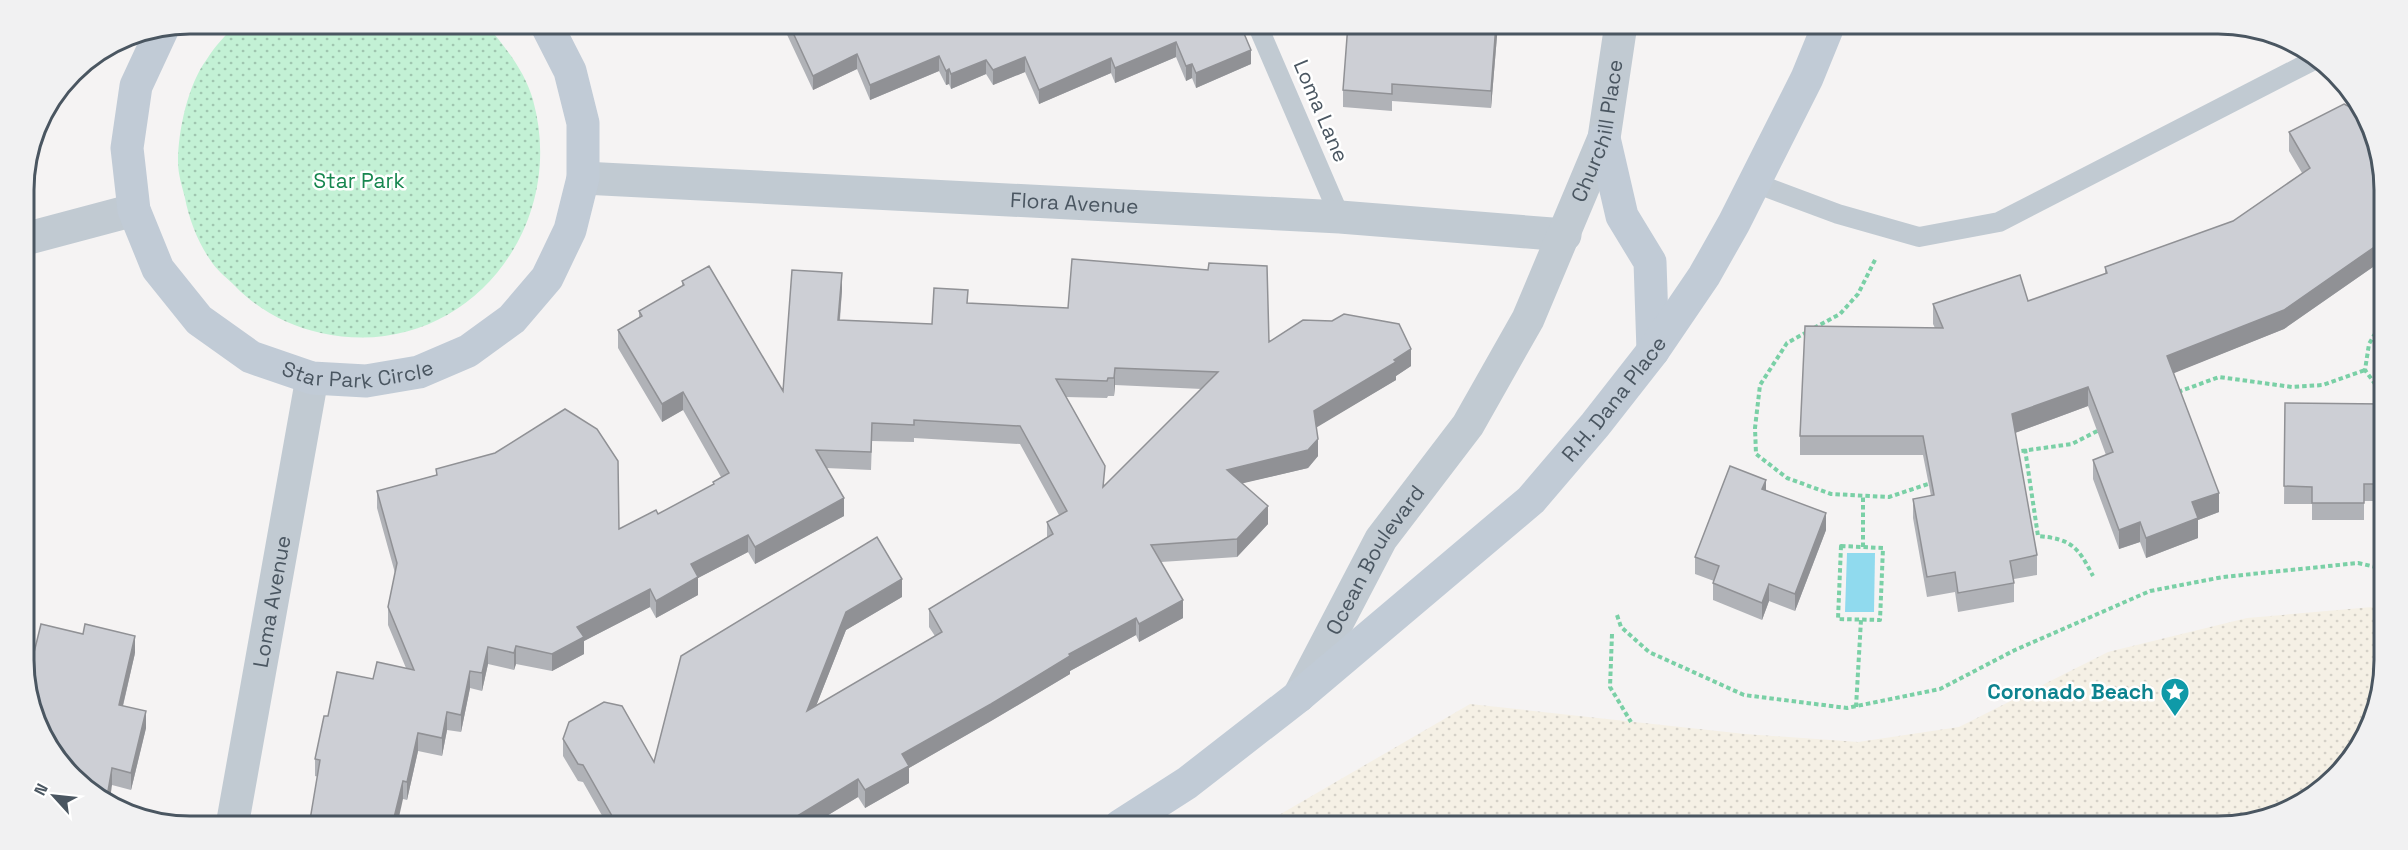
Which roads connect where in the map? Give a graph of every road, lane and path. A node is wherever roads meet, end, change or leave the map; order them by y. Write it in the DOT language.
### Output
graph roads {
  1 [pos="551,34"];
  2 [pos="1261,34"];
  3 [pos="1620,34"];
  4 [pos="1825,34"];
  5 [pos="158,38"];
  6 [pos="2308,64"];
  7 [pos="1604,138"];
  8 [pos="583,178"];
  9 [pos="1755,183"];
  10 [pos="134,210"];
  11 [pos="1340,217"];
  12 [pos="1564,235"];
  13 [pos="35,236"];
  14 [pos="1876,257"];
  15 [pos="2373,337"];
  16 [pos="1653,351"];
  17 [pos="2366,370"];
  18 [pos="312,378"];
  19 [pos="2373,380"];
  20 [pos="2174,394"];
  21 [pos="2109,424"];
  22 [pos="2025,448"];
  23 [pos="2013,452"];
  24 [pos="1940,479"];
  25 [pos="1863,496"];
  26 [pos="1863,547"];
  27 [pos="2373,566"];
  28 [pos="2092,576"];
  29 [pos="1617,615"];
  30 [pos="1861,620"];
  31 [pos="1612,634"];
  32 [pos="1299,696"];
  33 [pos="1856,707"];
  34 [pos="1631,722"];
  35 [pos="234,816"];
  36 [pos="1136,816"];
  1 -- 8 [label="main road, Star Park Circle"];
  2 -- 11 [label="lane, Loma Lane"];
  3 -- 7 [label="street, Churchill Place"];
  4 -- 9 [label="main road, R.H. Dana Place"];
  5 -- 10 [label="main road, Star Park Circle"];
  6 -- 9 [label="lane"];
  7 -- 12 [label="street, Churchill Place"];
  7 -- 16 [label="main road"];
  8 -- 11 [label="street, Flora Avenue"];
  8 -- 18 [label="main road, Star Park Circle"];
  9 -- 16 [label="main road, R.H. Dana Place"];
  10 -- 13 [label="street"];
  10 -- 18 [label="main road, Star Park Circle"];
  11 -- 12 [label="street, Flora Avenue"];
  12 -- 32 [label="street, Ocean Boulevard"];
  14 -- 25 [label="path"];
  15 -- 17 [label="path"];
  16 -- 32 [label="main road, R.H. Dana Place"];
  17 -- 19 [label="path"];
  17 -- 20 [label="path"];
  18 -- 35 [label="street, Loma Avenue"];
  21 -- 22 [label="path"];
  22 -- 23 [label="path"];
  22 -- 28 [label="path"];
  24 -- 25 [label="path"];
  25 -- 26 [label="path"];
  26 -- 30 [label="path"];
  26 -- 30 [label="path"];
  27 -- 33 [label="path"];
  29 -- 33 [label="path"];
  30 -- 33 [label="path"];
  31 -- 34 [label="path"];
  32 -- 36 [label="main road, Ocean Boulevard"];
}
